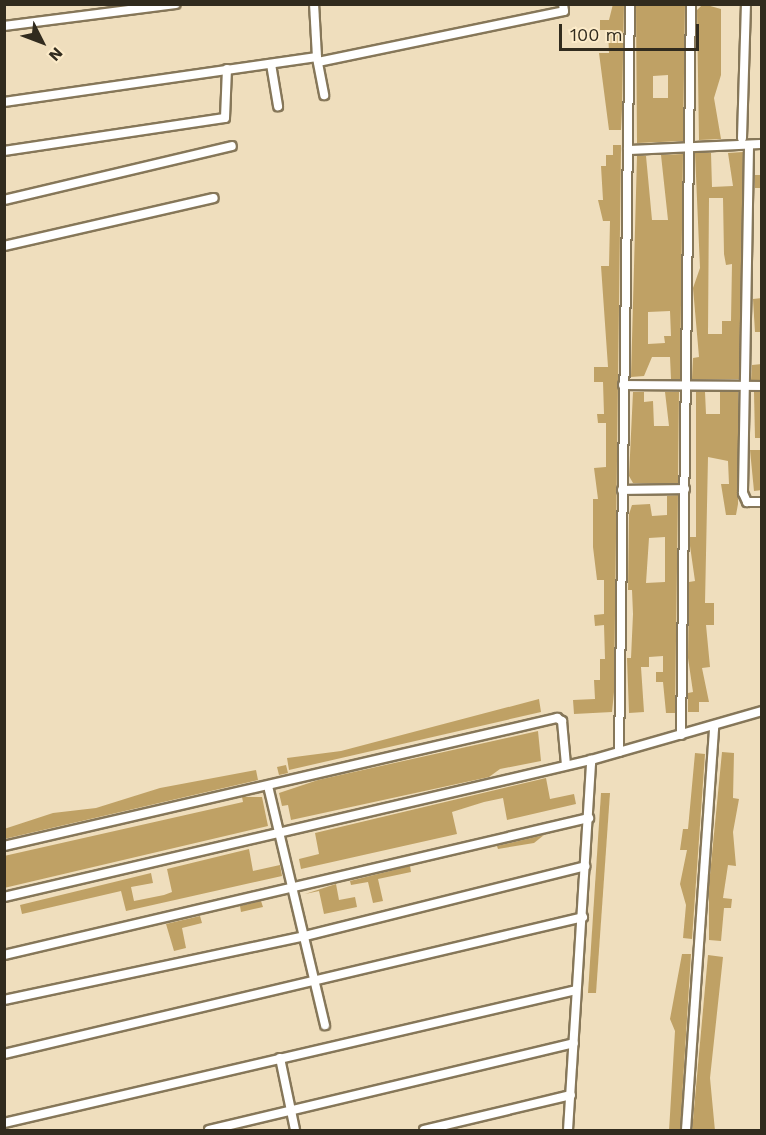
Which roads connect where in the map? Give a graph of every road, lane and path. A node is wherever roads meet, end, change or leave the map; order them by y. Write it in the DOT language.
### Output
graph roads {
  1 [pos="177,4"];
  2 [pos="314,4"];
  3 [pos="563,4"];
  4 [pos="630,4"];
  5 [pos="691,4"];
  6 [pos="746,4"];
  7 [pos="4,26"];
  8 [pos="318,59"];
  9 [pos="271,64"];
  10 [pos="227,69"];
  11 [pos="324,95"];
  12 [pos="4,102"];
  13 [pos="278,106"];
  14 [pos="742,138"];
  15 [pos="762,144"];
  16 [pos="232,146"];
  17 [pos="749,147"];
  18 [pos="628,150"];
  19 [pos="4,151"];
  20 [pos="690,151"];
  21 [pos="214,198"];
  22 [pos="4,200"];
  23 [pos="4,246"];
  24 [pos="623,385"];
  25 [pos="686,386"];
  26 [pos="746,386"];
  27 [pos="762,386"];
  28 [pos="685,489"];
  29 [pos="622,490"];
  30 [pos="762,502"];
  31 [pos="762,711"];
  32 [pos="714,726"];
  33 [pos="681,735"];
  34 [pos="620,752"];
  35 [pos="591,760"];
  36 [pos="566,765"];
  37 [pos="268,786"];
  38 [pos="589,818"];
  39 [pos="280,831"];
  40 [pos="4,846"];
  41 [pos="585,866"];
  42 [pos="292,886"];
  43 [pos="4,897"];
  44 [pos="583,917"];
  45 [pos="305,936"];
  46 [pos="4,955"];
  47 [pos="314,979"];
  48 [pos="576,990"];
  49 [pos="4,1000"];
  50 [pos="325,1026"];
  51 [pos="574,1043"];
  52 [pos="4,1054"];
  53 [pos="280,1058"];
  54 [pos="571,1095"];
  55 [pos="291,1111"];
  56 [pos="4,1124"];
  57 [pos="209,1131"];
  58 [pos="296,1131"];
  59 [pos="423,1131"];
  60 [pos="568,1131"];
  61 [pos="686,1131"];
  1 -- 7 [label="street"];
  2 -- 8 [label="street"];
  3 -- 8 [label="street"];
  4 -- 18 [label="street"];
  5 -- 20 [label="street"];
  6 -- 14 [label="street"];
  8 -- 9 [label="street"];
  8 -- 11 [label="street"];
  9 -- 10 [label="street"];
  9 -- 13 [label="street"];
  10 -- 12 [label="street"];
  10 -- 19 [label="street"];
  15 -- 17 [label="street"];
  16 -- 22 [label="street"];
  17 -- 20 [label="street"];
  17 -- 26 [label="street"];
  18 -- 20 [label="street"];
  18 -- 24 [label="street"];
  20 -- 25 [label="street"];
  21 -- 23 [label="street"];
  24 -- 25 [label="street"];
  24 -- 29 [label="street"];
  25 -- 26 [label="street"];
  25 -- 28 [label="street"];
  26 -- 27 [label="street"];
  26 -- 30 [label="street"];
  28 -- 29 [label="street"];
  28 -- 33 [label="street"];
  29 -- 34 [label="street"];
  31 -- 32 [label="street"];
  32 -- 33 [label="street"];
  32 -- 61 [label="street"];
  33 -- 34 [label="street"];
  34 -- 35 [label="street"];
  35 -- 36 [label="street"];
  35 -- 38 [label="street"];
  36 -- 37 [label="street"];
  36 -- 39 [label="street"];
  37 -- 39 [label="street"];
  37 -- 40 [label="street"];
  38 -- 41 [label="street"];
  38 -- 42 [label="street"];
  39 -- 42 [label="street"];
  39 -- 43 [label="street"];
  41 -- 44 [label="street"];
  41 -- 45 [label="street"];
  42 -- 45 [label="street"];
  42 -- 46 [label="street"];
  44 -- 47 [label="street"];
  44 -- 48 [label="street"];
  45 -- 47 [label="street"];
  45 -- 49 [label="street"];
  47 -- 50 [label="street"];
  47 -- 52 [label="street"];
  48 -- 51 [label="street"];
  48 -- 53 [label="street"];
  51 -- 54 [label="street"];
  51 -- 55 [label="street"];
  53 -- 55 [label="street"];
  53 -- 56 [label="street"];
  54 -- 59 [label="street"];
  54 -- 60 [label="street"];
  55 -- 57 [label="street"];
  55 -- 58 [label="street"];
}
